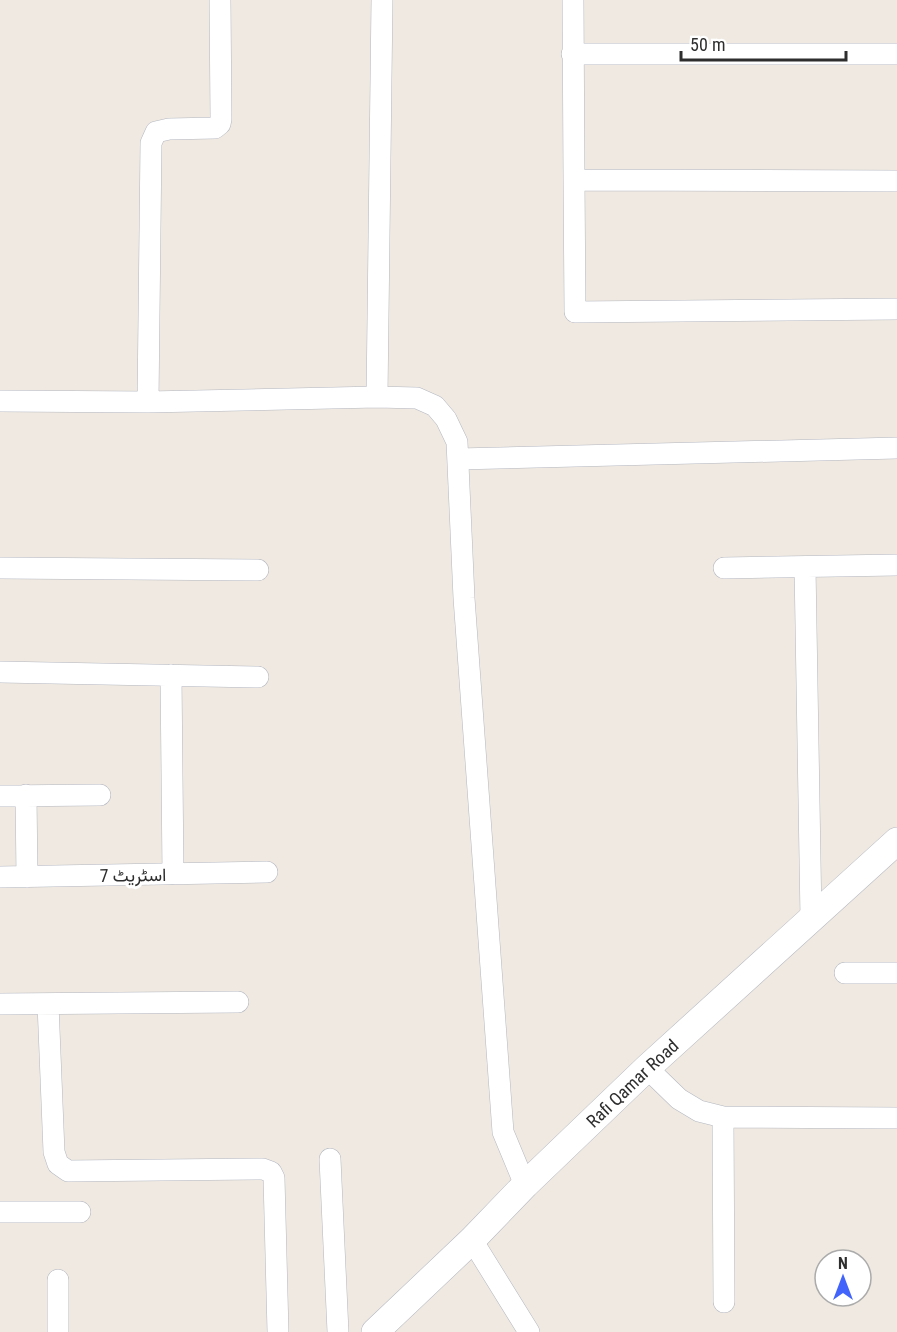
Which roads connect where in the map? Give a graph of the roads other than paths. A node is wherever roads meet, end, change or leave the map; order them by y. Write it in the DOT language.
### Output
graph roads {
  1 [pos="220,0"];
  2 [pos="382,0"];
  3 [pos="573,0"];
  4 [pos="572,54"];
  5 [pos="897,54"];
  6 [pos="574,180"];
  7 [pos="897,181"];
  8 [pos="897,309"];
  9 [pos="377,397"];
  10 [pos="0,401"];
  11 [pos="148,402"];
  12 [pos="897,448"];
  13 [pos="458,459"];
  14 [pos="897,565"];
  15 [pos="805,567"];
  16 [pos="0,568"];
  17 [pos="724,568"];
  18 [pos="258,570"];
  19 [pos="0,672"];
  20 [pos="171,675"];
  21 [pos="258,676"];
  22 [pos="26,795"];
  23 [pos="100,795"];
  24 [pos="0,796"];
  25 [pos="897,841"];
  26 [pos="267,873"];
  27 [pos="174,874"];
  28 [pos="0,877"];
  29 [pos="27,877"];
  30 [pos="811,918"];
  31 [pos="845,973"];
  32 [pos="897,974"];
  33 [pos="238,1002"];
  34 [pos="0,1004"];
  35 [pos="48,1004"];
  36 [pos="647,1068"];
  37 [pos="723,1117"];
  38 [pos="897,1118"];
  39 [pos="330,1159"];
  40 [pos="525,1185"];
  41 [pos="0,1212"];
  42 [pos="80,1212"];
  43 [pos="472,1240"];
  44 [pos="58,1280"];
  45 [pos="724,1302"];
  46 [pos="58,1332"];
  47 [pos="279,1332"];
  48 [pos="338,1332"];
  49 [pos="375,1332"];
  50 [pos="529,1332"];
  1 -- 11 [label="street"];
  2 -- 9 [label="street"];
  3 -- 4 [label="street"];
  4 -- 5 [label="street"];
  4 -- 6 [label="street"];
  6 -- 7 [label="street"];
  6 -- 8 [label="street"];
  9 -- 11 [label="street"];
  9 -- 13 [label="street"];
  10 -- 11 [label="street"];
  12 -- 13 [label="street"];
  13 -- 40 [label="street"];
  14 -- 15 [label="street"];
  15 -- 17 [label="street"];
  15 -- 30 [label="street"];
  16 -- 18 [label="street"];
  19 -- 20 [label="street"];
  20 -- 21 [label="street"];
  20 -- 27 [label="street"];
  22 -- 23 [label="street"];
  22 -- 24 [label="street"];
  22 -- 29 [label="street"];
  25 -- 30 [label="street, Rafi Qamar Road"];
  26 -- 27 [label="street, اسٹریٹ 7"];
  27 -- 29 [label="street, اسٹریٹ 7"];
  28 -- 29 [label="street, اسٹریٹ 7"];
  30 -- 36 [label="street, Rafi Qamar Road"];
  31 -- 32 [label="street"];
  33 -- 35 [label="street"];
  34 -- 35 [label="street"];
  35 -- 47 [label="street"];
  36 -- 37 [label="street"];
  36 -- 40 [label="street, Rafi Qamar Road"];
  37 -- 38 [label="street"];
  37 -- 45 [label="street"];
  39 -- 48 [label="street"];
  40 -- 43 [label="street, Rafi Qamar Road"];
  41 -- 42 [label="street"];
  43 -- 49 [label="street, Rafi Qamar Road"];
  43 -- 50 [label="street"];
  44 -- 46 [label="street"];
}
